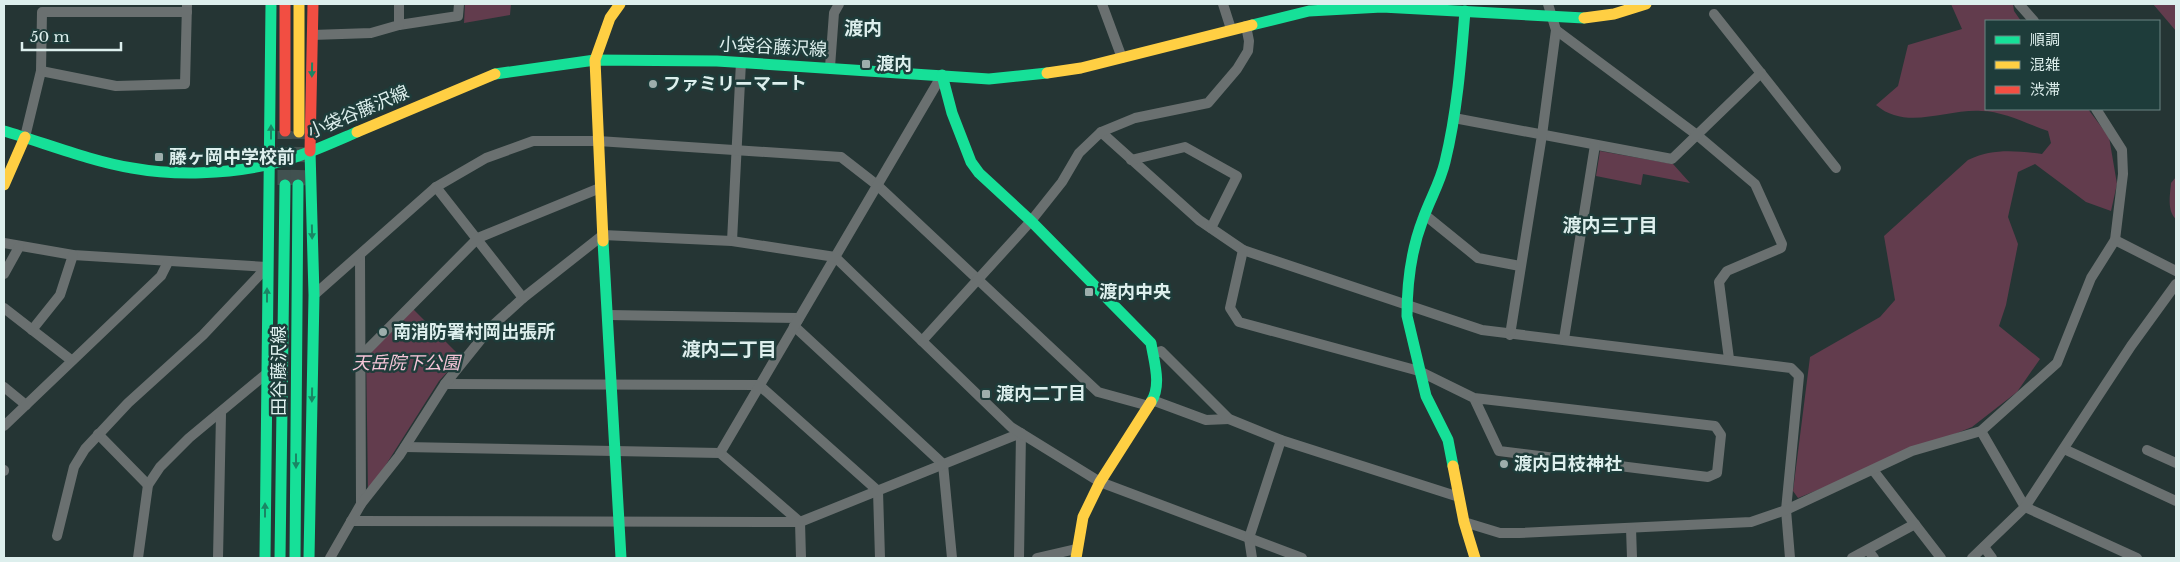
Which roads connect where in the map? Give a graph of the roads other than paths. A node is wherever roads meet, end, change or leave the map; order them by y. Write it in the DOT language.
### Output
graph roads {
  1 [pos="271,4"];
  2 [pos="285,4"];
  3 [pos="299,4"];
  4 [pos="313,4"];
  5 [pos="399,4"];
  6 [pos="459,4"];
  7 [pos="620,4"];
  8 [pos="839,4"];
  9 [pos="1102,4"];
  10 [pos="1223,4"];
  11 [pos="1548,4"];
  12 [pos="1646,4"];
  13 [pos="2019,4"];
  14 [pos="1360,6"];
  15 [pos="187,8"];
  16 [pos="1308,8"];
  17 [pos="1465,11"];
  18 [pos="1714,14"];
  19 [pos="1553,18"];
  20 [pos="2033,20"];
  21 [pos="399,25"];
  22 [pos="1246,26"];
  23 [pos="1231,29"];
  24 [pos="1556,30"];
  25 [pos="312,35"];
  26 [pos="1122,58"];
  27 [pos="595,60"];
  28 [pos="741,62"];
  29 [pos="830,67"];
  30 [pos="41,71"];
  31 [pos="1761,73"];
  32 [pos="942,75"];
  33 [pos="2097,110"];
  34 [pos="1454,118"];
  35 [pos="4,131"];
  36 [pos="285,131"];
  37 [pos="299,132"];
  38 [pos="1101,132"];
  39 [pos="1697,134"];
  40 [pos="1542,135"];
  41 [pos="25,137"];
  42 [pos="598,141"];
  43 [pos="1595,145"];
  44 [pos="736,150"];
  45 [pos="310,152"];
  46 [pos="1132,160"];
  47 [pos="271,164"];
  48 [pos="1836,168"];
  49 [pos="4,184"];
  50 [pos="877,184"];
  51 [pos="285,185"];
  52 [pos="298,185"];
  53 [pos="436,187"];
  54 [pos="600,188"];
  55 [pos="1425,215"];
  56 [pos="1031,221"];
  57 [pos="1211,228"];
  58 [pos="603,235"];
  59 [pos="478,238"];
  60 [pos="2116,240"];
  61 [pos="732,241"];
  62 [pos="4,243"];
  63 [pos="19,247"];
  64 [pos="1243,250"];
  65 [pos="74,256"];
  66 [pos="360,256"];
  67 [pos="835,257"];
  68 [pos="168,262"];
  69 [pos="1520,266"];
  70 [pos="267,267"];
  71 [pos="2176,271"];
  72 [pos="4,274"];
  73 [pos="978,280"];
  74 [pos="2176,287"];
  75 [pos="314,295"];
  76 [pos="523,298"];
  77 [pos="1407,303"];
  78 [pos="4,308"];
  79 [pos="608,315"];
  80 [pos="797,322"];
  81 [pos="32,330"];
  82 [pos="1510,334"];
  83 [pos="1564,339"];
  84 [pos="922,341"];
  85 [pos="1154,354"];
  86 [pos="362,355"];
  87 [pos="1729,359"];
  88 [pos="72,360"];
  89 [pos="1419,371"];
  90 [pos="266,374"];
  91 [pos="445,384"];
  92 [pos="611,385"];
  93 [pos="760,385"];
  94 [pos="4,387"];
  95 [pos="1474,398"];
  96 [pos="1150,403"];
  97 [pos="26,405"];
  98 [pos="221,414"];
  99 [pos="1230,419"];
  100 [pos="4,426"];
  101 [pos="1981,431"];
  102 [pos="1021,433"];
  103 [pos="98,434"];
  104 [pos="1281,440"];
  105 [pos="405,447"];
  106 [pos="2064,449"];
  107 [pos="616,450"];
  108 [pos="2147,450"];
  109 [pos="720,453"];
  110 [pos="943,464"];
  111 [pos="2176,464"];
  112 [pos="1873,470"];
  113 [pos="1100,482"];
  114 [pos="148,485"];
  115 [pos="878,491"];
  116 [pos="1458,497"];
  117 [pos="2176,501"];
  118 [pos="361,504"];
  119 [pos="2025,507"];
  120 [pos="1786,510"];
  121 [pos="350,521"];
  122 [pos="619,521"];
  123 [pos="800,522"];
  124 [pos="1464,522"];
  125 [pos="1915,524"];
  126 [pos="1631,528"];
  127 [pos="57,536"];
  128 [pos="1249,538"];
  129 [pos="1984,547"];
  130 [pos="1076,553"];
  131 [pos="1871,554"];
  132 [pos="2131,557"];
  133 [pos="138,558"];
  134 [pos="218,558"];
  135 [pos="265,558"];
  136 [pos="280,558"];
  137 [pos="295,558"];
  138 [pos="309,558"];
  139 [pos="330,558"];
  140 [pos="621,558"];
  141 [pos="800,558"];
  142 [pos="880,558"];
  143 [pos="952,558"];
  144 [pos="1019,558"];
  145 [pos="1037,558"];
  146 [pos="1252,558"];
  147 [pos="1302,558"];
  148 [pos="1475,558"];
  149 [pos="1632,558"];
  150 [pos="1790,558"];
  151 [pos="1852,558"];
  152 [pos="1941,558"];
  153 [pos="1972,558"];
  154 [pos="1992,558"];
  47 -- 1 [label="main road, one-way"];
  2 -- 36 [label="main road"];
  3 -- 37 [label="main road"];
  4 -- 25 [label="main road"];
  5 -- 21 [label="street"];
  6 -- 21 [label="street"];
  7 -- 27 [label="main road"];
  8 -- 29 [label="street"];
  9 -- 26 [label="street"];
  10 -- 23 [label="street"];
  11 -- 19 [label="street"];
  12 -- 19 [label="main road, 小袋谷藤沢線"];
  13 -- 20 [label="street"];
  14 -- 16 [label="main road, 小袋谷藤沢線"];
  14 -- 17 [label="main road, 小袋谷藤沢線"];
  15 -- 30 [label="street"];
  15 -- 30 [label="street"];
  16 -- 22 [label="main road, 小袋谷藤沢線"];
  17 -- 19 [label="main road, 小袋谷藤沢線"];
  17 -- 34 [label="main road"];
  18 -- 31 [label="street"];
  19 -- 24 [label="street"];
  21 -- 25 [label="street"];
  22 -- 23 [label="main road, 小袋谷藤沢線"];
  22 -- 38 [label="street"];
  23 -- 26 [label="main road, 小袋谷藤沢線"];
  24 -- 39 [label="street"];
  24 -- 40 [label="street"];
  25 -- 45 [label="main road, one-way"];
  26 -- 32 [label="main road, 小袋谷藤沢線"];
  27 -- 28 [label="main road, 小袋谷藤沢線"];
  27 -- 42 [label="main road"];
  27 -- 45 [label="main road, 小袋谷藤沢線"];
  28 -- 29 [label="main road, 小袋谷藤沢線"];
  28 -- 44 [label="street"];
  29 -- 32 [label="main road, 小袋谷藤沢線"];
  30 -- 41 [label="street"];
  31 -- 39 [label="street"];
  31 -- 48 [label="street"];
  32 -- 50 [label="street"];
  32 -- 56 [label="main road"];
  33 -- 60 [label="street"];
  34 -- 40 [label="street"];
  34 -- 55 [label="main road"];
  35 -- 41 [label="main road, 小袋谷藤沢線"];
  38 -- 46 [label="street"];
  38 -- 56 [label="street"];
  39 -- 43 [label="street"];
  39 -- 87 [label="street"];
  40 -- 43 [label="street"];
  40 -- 69 [label="street"];
  41 -- 47 [label="main road, 小袋谷藤沢線"];
  41 -- 49 [label="main road"];
  42 -- 44 [label="street"];
  42 -- 53 [label="street"];
  42 -- 54 [label="main road"];
  43 -- 83 [label="street"];
  44 -- 50 [label="street"];
  44 -- 61 [label="street"];
  45 -- 47 [label="main road, 小袋谷藤沢線"];
  45 -- 75 [label="main road, one-way"];
  46 -- 57 [label="street"];
  46 -- 57 [label="street"];
  47 -- 70 [label="main road"];
  50 -- 67 [label="street"];
  50 -- 73 [label="street"];
  51 -- 136 [label="main road, 田谷藤沢線"];
  52 -- 137 [label="main road, 田谷藤沢線, one-way"];
  53 -- 59 [label="street"];
  53 -- 66 [label="street"];
  54 -- 58 [label="main road"];
  54 -- 59 [label="street"];
  55 -- 69 [label="street"];
  55 -- 77 [label="main road"];
  56 -- 73 [label="street"];
  56 -- 85 [label="main road"];
  57 -- 64 [label="street"];
  58 -- 61 [label="street"];
  58 -- 76 [label="street"];
  58 -- 79 [label="main road"];
  59 -- 76 [label="street"];
  59 -- 86 [label="street"];
  60 -- 71 [label="street"];
  60 -- 101 [label="street"];
  61 -- 67 [label="street"];
  62 -- 63 [label="street"];
  63 -- 65 [label="street"];
  63 -- 72 [label="street"];
  64 -- 77 [label="street"];
  64 -- 89 [label="street"];
  65 -- 68 [label="street"];
  65 -- 81 [label="street"];
  66 -- 75 [label="street"];
  66 -- 86 [label="street"];
  67 -- 80 [label="street"];
  67 -- 84 [label="street"];
  68 -- 70 [label="street"];
  68 -- 88 [label="street"];
  69 -- 82 [label="street"];
  90 -- 70 [label="main road, one-way"];
  70 -- 103 [label="street"];
  73 -- 84 [label="street"];
  73 -- 96 [label="street"];
  74 -- 106 [label="street"];
  75 -- 138 [label="main road, one-way"];
  76 -- 91 [label="street"];
  77 -- 82 [label="street"];
  77 -- 89 [label="main road"];
  78 -- 81 [label="street"];
  79 -- 80 [label="street"];
  79 -- 92 [label="main road"];
  80 -- 93 [label="street"];
  80 -- 110 [label="street"];
  81 -- 88 [label="street"];
  82 -- 83 [label="street"];
  83 -- 87 [label="street"];
  84 -- 102 [label="street"];
  85 -- 96 [label="main road"];
  85 -- 99 [label="street"];
  86 -- 118 [label="street"];
  87 -- 120 [label="street"];
  88 -- 97 [label="street"];
  89 -- 95 [label="street"];
  89 -- 116 [label="main road"];
  90 -- 98 [label="street"];
  135 -- 90 [label="main road, one-way"];
  91 -- 92 [label="street"];
  91 -- 105 [label="street"];
  92 -- 93 [label="street"];
  92 -- 107 [label="main road"];
  93 -- 109 [label="street"];
  93 -- 115 [label="street"];
  94 -- 97 [label="street"];
  95 -- 95 [label="street"];
  96 -- 99 [label="street"];
  96 -- 113 [label="main road"];
  97 -- 100 [label="street"];
  98 -- 114 [label="street"];
  98 -- 134 [label="street"];
  99 -- 104 [label="street"];
  101 -- 112 [label="street"];
  101 -- 119 [label="street"];
  102 -- 110 [label="street"];
  102 -- 113 [label="street"];
  102 -- 144 [label="street"];
  103 -- 114 [label="street"];
  103 -- 127 [label="street"];
  104 -- 116 [label="street"];
  104 -- 128 [label="street"];
  105 -- 107 [label="street"];
  105 -- 118 [label="street"];
  106 -- 117 [label="street"];
  106 -- 119 [label="street"];
  107 -- 109 [label="street"];
  107 -- 122 [label="main road"];
  108 -- 111 [label="street"];
  109 -- 123 [label="street"];
  110 -- 115 [label="street"];
  110 -- 143 [label="street"];
  112 -- 120 [label="street"];
  112 -- 125 [label="street"];
  113 -- 128 [label="street"];
  113 -- 130 [label="main road"];
  114 -- 133 [label="street"];
  115 -- 123 [label="street"];
  115 -- 142 [label="street"];
  116 -- 124 [label="main road"];
  118 -- 121 [label="street"];
  119 -- 129 [label="street"];
  119 -- 132 [label="street"];
  120 -- 126 [label="street"];
  120 -- 150 [label="street"];
  121 -- 122 [label="street"];
  121 -- 139 [label="street"];
  122 -- 123 [label="street"];
  122 -- 140 [label="main road"];
  123 -- 141 [label="street"];
  124 -- 126 [label="street"];
  124 -- 148 [label="main road"];
  125 -- 131 [label="street"];
  125 -- 152 [label="street"];
  126 -- 149 [label="street"];
  128 -- 146 [label="street"];
  128 -- 147 [label="street"];
  129 -- 153 [label="street"];
  129 -- 154 [label="street"];
  130 -- 145 [label="street"];
  131 -- 151 [label="street"];
}
